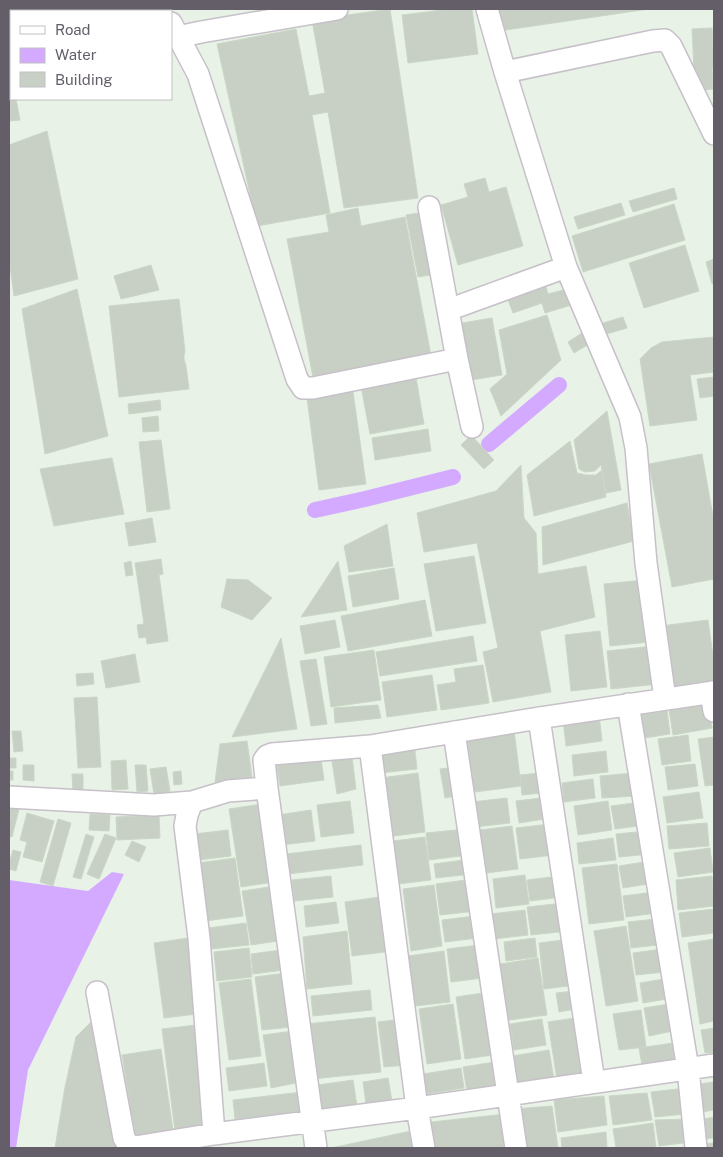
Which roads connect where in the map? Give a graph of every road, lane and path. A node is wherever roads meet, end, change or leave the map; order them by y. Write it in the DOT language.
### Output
graph roads {
  1 [pos="337,9"];
  2 [pos="488,9"];
  3 [pos="175,30"];
  4 [pos="505,72"];
  5 [pos="714,134"];
  6 [pos="429,207"];
  7 [pos="566,267"];
  8 [pos="448,310"];
  9 [pos="457,359"];
  10 [pos="472,427"];
  11 [pos="713,698"];
  12 [pos="665,699"];
  13 [pos="628,704"];
  14 [pos="538,718"];
  15 [pos="454,732"];
  16 [pos="370,746"];
  17 [pos="267,788"];
  18 [pos="9,797"];
  19 [pos="187,802"];
  20 [pos="97,992"];
  21 [pos="714,1065"];
  22 [pos="688,1068"];
  23 [pos="594,1082"];
  24 [pos="508,1094"];
  25 [pos="417,1108"];
  26 [pos="312,1120"];
  27 [pos="214,1134"];
  28 [pos="316,1148"];
  29 [pos="424,1148"];
  30 [pos="516,1148"];
  31 [pos="696,1148"];
  1 -- 3 [label="street"];
  2 -- 4 [label="street"];
  3 -- 9 [label="street"];
  4 -- 5 [label="street"];
  4 -- 7 [label="street"];
  6 -- 8 [label="street"];
  7 -- 8 [label="street"];
  7 -- 12 [label="street"];
  8 -- 9 [label="street"];
  9 -- 10 [label="street"];
  11 -- 12 [label="street"];
  12 -- 13 [label="street"];
  13 -- 14 [label="street"];
  13 -- 22 [label="street"];
  14 -- 15 [label="street"];
  14 -- 23 [label="street"];
  15 -- 16 [label="street"];
  15 -- 24 [label="street"];
  16 -- 17 [label="street"];
  16 -- 25 [label="street"];
  17 -- 19 [label="street"];
  17 -- 26 [label="street"];
  18 -- 19 [label="street"];
  19 -- 27 [label="street"];
  20 -- 27 [label="street"];
  21 -- 22 [label="street"];
  22 -- 23 [label="street"];
  22 -- 31 [label="street"];
  23 -- 24 [label="street"];
  24 -- 25 [label="street"];
  24 -- 30 [label="street"];
  25 -- 26 [label="street"];
  25 -- 29 [label="street"];
  26 -- 27 [label="street"];
  26 -- 28 [label="street"];
}
